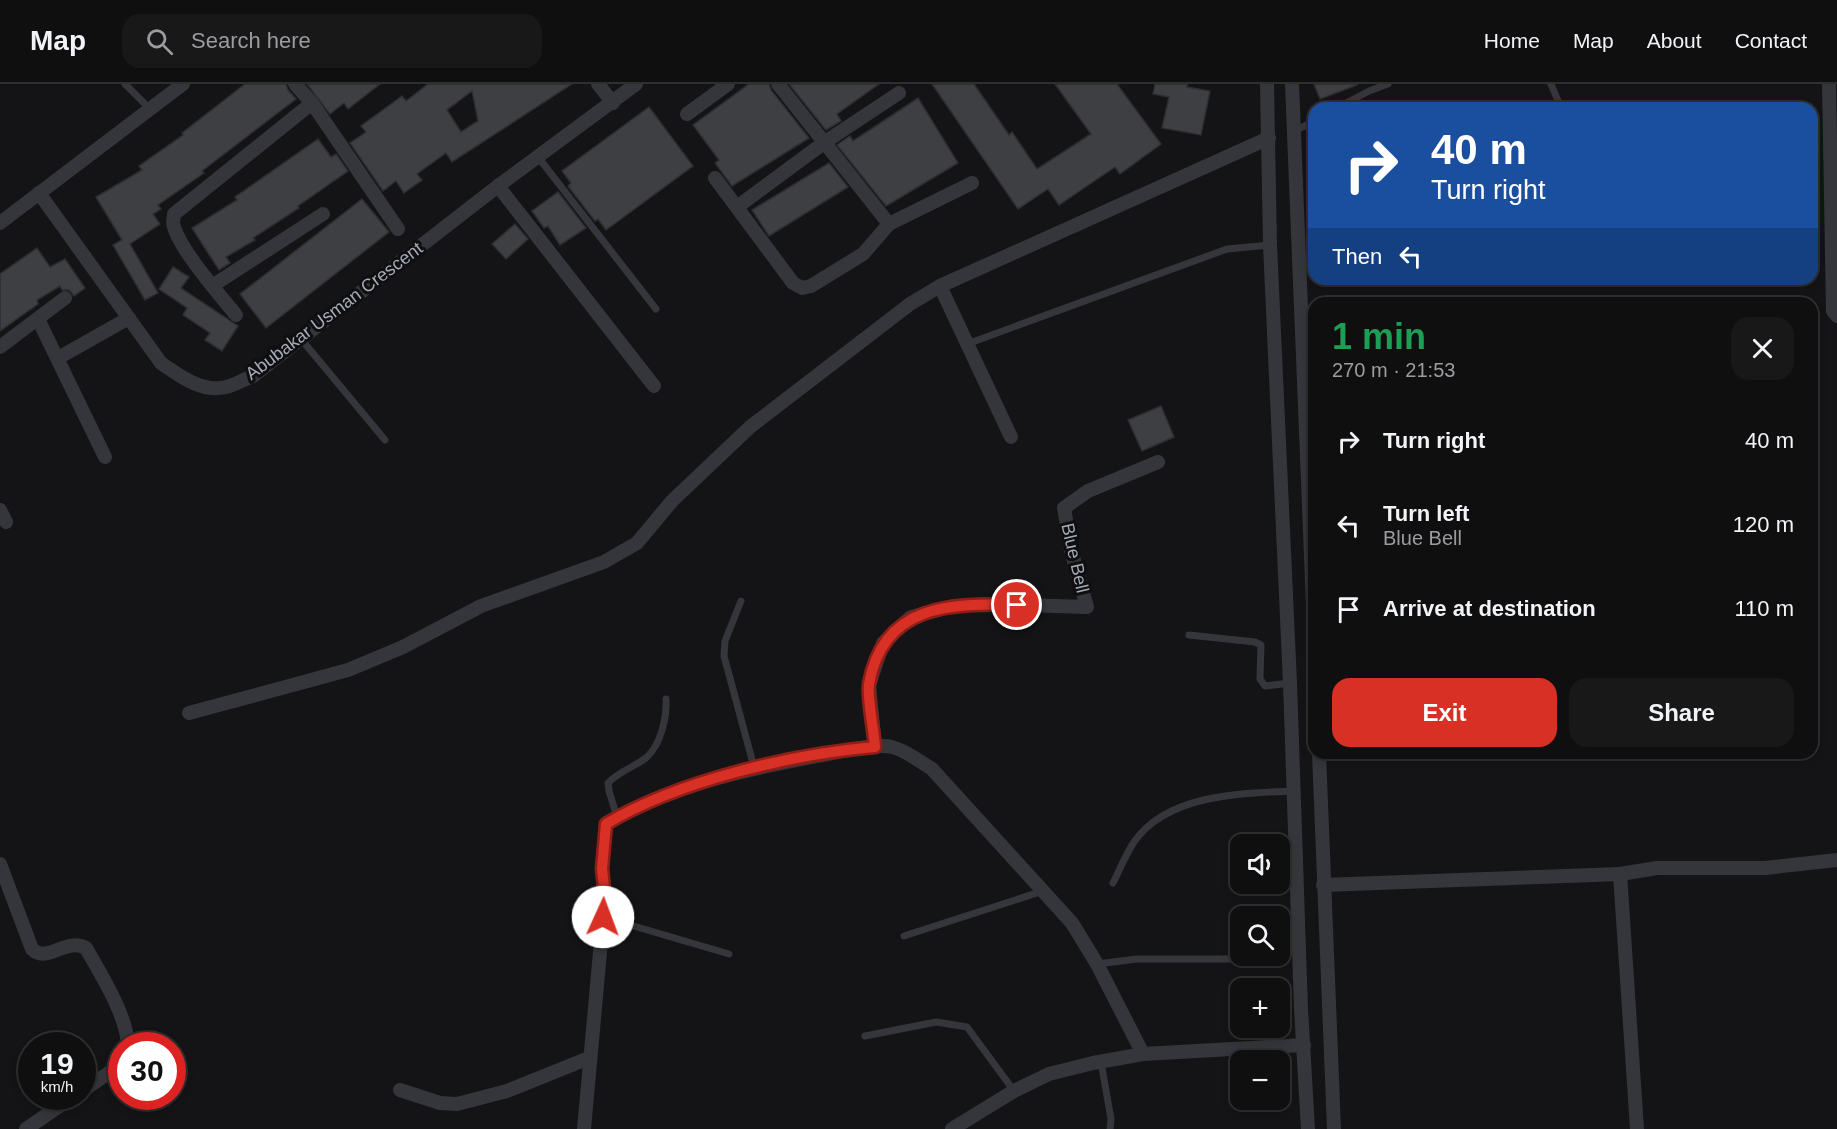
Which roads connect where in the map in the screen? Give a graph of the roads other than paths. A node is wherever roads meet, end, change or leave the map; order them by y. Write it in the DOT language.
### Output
graph roads {
  1 [pos="125,84"];
  2 [pos="183,84"];
  3 [pos="295,84"];
  4 [pos="598,84"];
  5 [pos="636,84"];
  6 [pos="728,84"];
  7 [pos="778,84"];
  8 [pos="1267,84"];
  9 [pos="1292,84"];
  10 [pos="1388,84"];
  11 [pos="1551,84"];
  12 [pos="1828,84"];
  13 [pos="898,93"];
  14 [pos="1348,102"];
  15 [pos="1558,102"];
  16 [pos="312,103"];
  17 [pos="612,103"];
  18 [pos="150,109"];
  19 [pos="687,114"];
  20 [pos="1308,124"];
  21 [pos="1293,132"];
  22 [pos="1269,138"];
  23 [pos="825,142"];
  24 [pos="538,157"];
  25 [pos="715,178"];
  26 [pos="972,183"];
  27 [pos="498,186"];
  28 [pos="39,193"];
  29 [pos="737,207"];
  30 [pos="323,214"];
  31 [pos="0,223"];
  32 [pos="890,224"];
  33 [pos="398,229"];
  34 [pos="1270,245"];
  35 [pos="212,286"];
  36 [pos="940,286"];
  37 [pos="65,298"];
  38 [pos="656,309"];
  39 [pos="236,315"];
  40 [pos="1837,316"];
  41 [pos="129,318"];
  42 [pos="38,319"];
  43 [pos="301,339"];
  44 [pos="967,344"];
  45 [pos="0,347"];
  46 [pos="58,358"];
  47 [pos="654,386"];
  48 [pos="1011,436"];
  49 [pos="386,440"];
  50 [pos="105,457"];
  51 [pos="1158,462"];
  52 [pos="1308,465"];
  53 [pos="741,601"];
  54 [pos="1189,635"];
  55 [pos="1290,683"];
  56 [pos="666,699"];
  57 [pos="189,713"];
  58 [pos="875,747"];
  59 [pos="1318,759"];
  60 [pos="754,767"];
  61 [pos="1294,791"];
  62 [pos="617,817"];
  63 [pos="1837,860"];
  64 [pos="0,864"];
  65 [pos="1620,874"];
  66 [pos="1113,883"];
  67 [pos="1323,885"];
  68 [pos="1043,891"];
  69 [pos="603,917"];
  70 [pos="904,936"];
  71 [pos="729,954"];
  72 [pos="1230,959"];
  73 [pos="1097,964"];
  74 [pos="1328,1007"];
  75 [pos="1301,1009"];
  76 [pos="127,1032"];
  77 [pos="865,1036"];
  78 [pos="1304,1045"];
  79 [pos="1143,1054"];
  80 [pos="589,1058"];
  81 [pos="1101,1062"];
  82 [pos="400,1090"];
  83 [pos="1014,1091"];
  84 [pos="54,1110"];
  85 [pos="26,1129"];
  86 [pos="584,1129"];
  87 [pos="952,1129"];
  88 [pos="1110,1129"];
  89 [pos="1308,1129"];
  90 [pos="1334,1129"];
  91 [pos="1637,1129"];
  1 -- 18 [label="lane"];
  2 -- 18 [label="street"];
  3 -- 16 [label="street"];
  4 -- 17 [label="street"];
  5 -- 17 [label="street, Abubakar Usman Crescent"];
  6 -- 19 [label="street"];
  7 -- 23 [label="street"];
  8 -- 22 [label="street"];
  9 -- 21 [label="street"];
  10 -- 14 [label="lane"];
  11 -- 15 [label="lane"];
  12 -- 40 [label="street"];
  13 -- 23 [label="street"];
  16 -- 33 [label="street"];
  16 -- 35 [label="street"];
  17 -- 24 [label="street, Abubakar Usman Crescent"];
  18 -- 28 [label="street"];
  20 -- 21 [label="lane"];
  21 -- 52 [label="street"];
  22 -- 34 [label="street"];
  22 -- 36 [label="street"];
  23 -- 29 [label="street"];
  23 -- 32 [label="street"];
  24 -- 27 [label="street, Abubakar Usman Crescent"];
  24 -- 38 [label="lane"];
  25 -- 29 [label="street"];
  26 -- 32 [label="street"];
  27 -- 43 [label="street, Abubakar Usman Crescent"];
  27 -- 47 [label="street"];
  28 -- 31 [label="street"];
  28 -- 41 [label="street, Abubakar Usman Crescent"];
  29 -- 32 [label="street"];
  30 -- 35 [label="street"];
  34 -- 44 [label="lane"];
  34 -- 55 [label="street"];
  35 -- 39 [label="street"];
  36 -- 44 [label="street"];
  36 -- 57 [label="street"];
  37 -- 42 [label="street"];
  41 -- 43 [label="street, Abubakar Usman Crescent"];
  41 -- 46 [label="street"];
  42 -- 45 [label="street"];
  42 -- 46 [label="street"];
  43 -- 49 [label="lane"];
  44 -- 48 [label="street"];
  46 -- 50 [label="street"];
  51 -- 58 [label="street, Blue Bell"];
  53 -- 60 [label="lane"];
  54 -- 55 [label="lane"];
  55 -- 61 [label="street"];
  56 -- 62 [label="lane"];
  58 -- 60 [label="street"];
  58 -- 68 [label="street"];
  59 -- 67 [label="street"];
  60 -- 62 [label="street"];
  61 -- 66 [label="lane"];
  61 -- 75 [label="street"];
  62 -- 69 [label="street"];
  63 -- 65 [label="street"];
  64 -- 76 [label="street"];
  65 -- 67 [label="street"];
  65 -- 91 [label="street"];
  67 -- 74 [label="street"];
  68 -- 70 [label="lane"];
  68 -- 73 [label="street"];
  69 -- 71 [label="lane"];
  69 -- 80 [label="street"];
  72 -- 73 [label="lane"];
  73 -- 79 [label="street"];
  74 -- 75 [label="street"];
  74 -- 90 [label="street"];
  75 -- 78 [label="street"];
  77 -- 83 [label="lane"];
  78 -- 79 [label="street"];
  78 -- 89 [label="street"];
  79 -- 81 [label="street"];
  80 -- 82 [label="street"];
  80 -- 86 [label="street"];
  81 -- 83 [label="street"];
  81 -- 88 [label="lane"];
  83 -- 87 [label="street"];
  84 -- 85 [label="street"];
}
